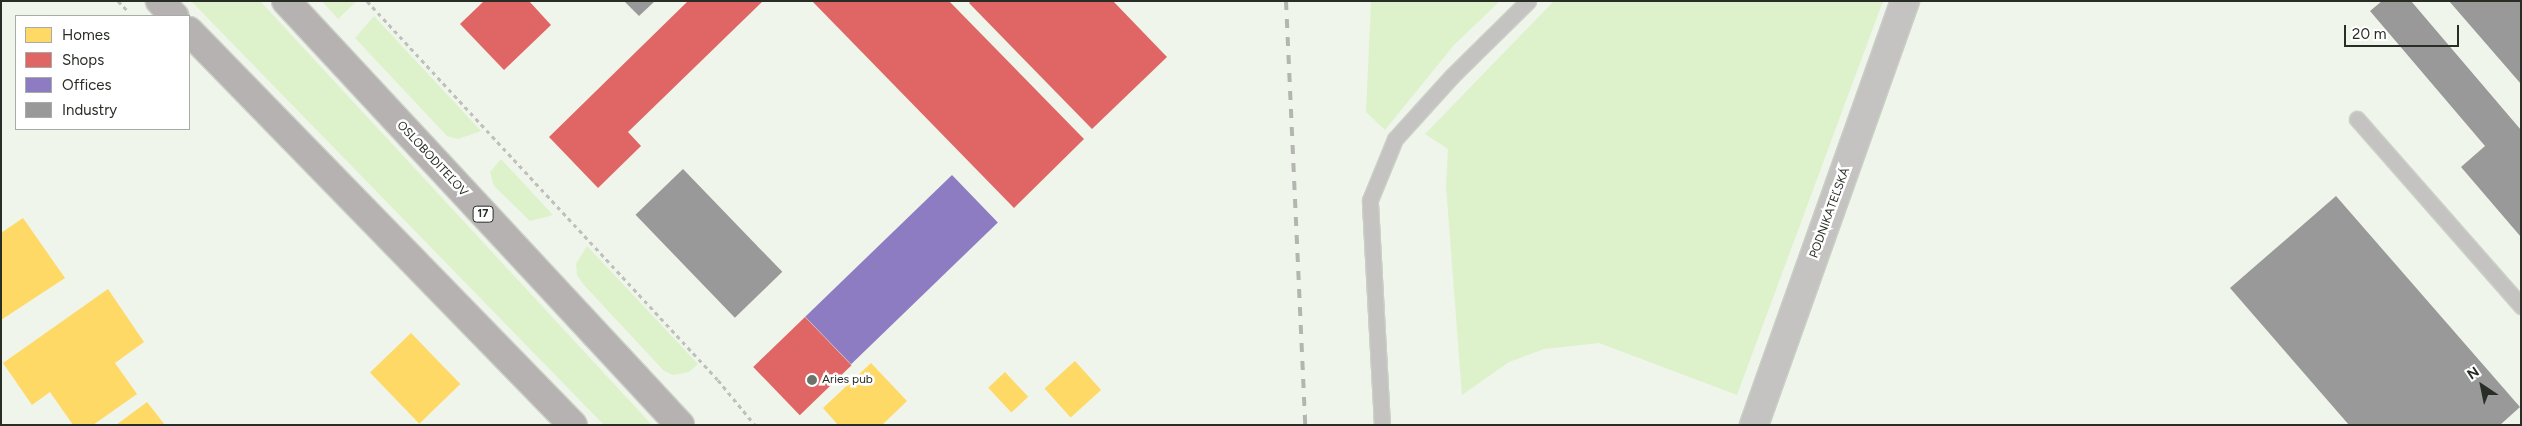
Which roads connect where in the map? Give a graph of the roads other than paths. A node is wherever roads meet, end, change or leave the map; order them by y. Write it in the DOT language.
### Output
graph roads {
  1 [pos="160,1"];
  2 [pos="286,1"];
  3 [pos="1528,1"];
  4 [pos="1906,1"];
  5 [pos="173,15"];
  6 [pos="190,32"];
  7 [pos="2357,119"];
  8 [pos="2521,306"];
  9 [pos="573,425"];
  10 [pos="680,425"];
  11 [pos="1382,425"];
  12 [pos="1754,425"];
  1 -- 5 [label="main road"];
  2 -- 10 [label="main road, OSLOBODITEĽOV / 17"];
  3 -- 11 [label="lane"];
  4 -- 12 [label="street, PODNIKATEĽSKÁ"];
  6 -- 9 [label="main road"];
  7 -- 8 [label="lane"];
}
